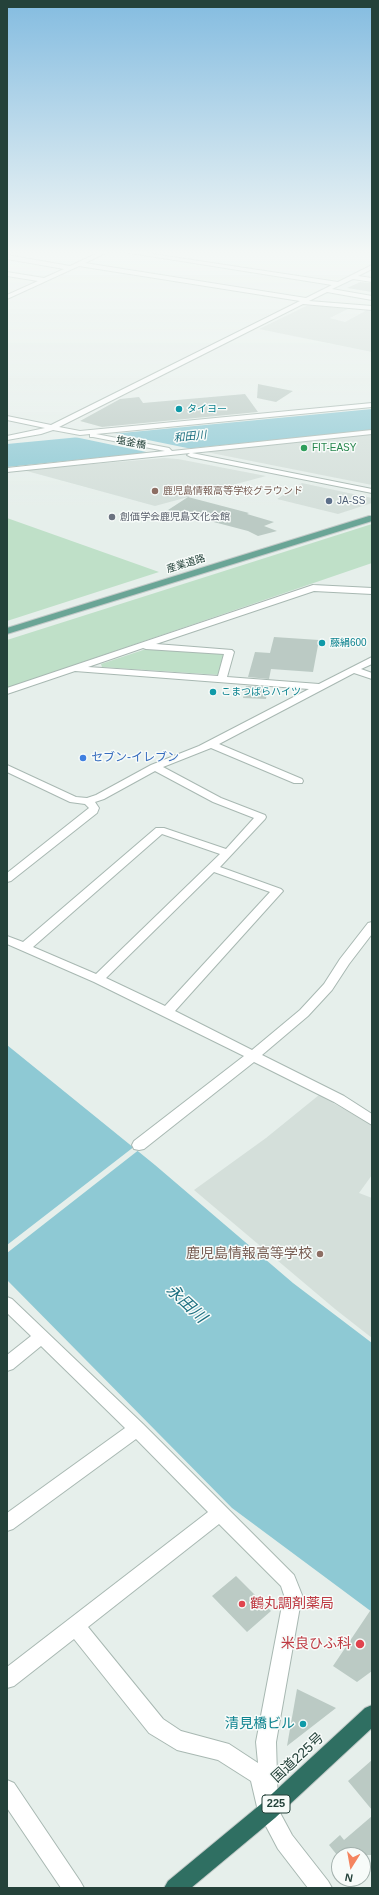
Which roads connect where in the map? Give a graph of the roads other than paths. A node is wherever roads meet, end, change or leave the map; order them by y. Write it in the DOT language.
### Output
graph roads {
  1 [pos="230,338"];
  2 [pos="372,405"];
  3 [pos="7,418"];
  4 [pos="52,427"];
  5 [pos="372,432"];
  6 [pos="83,433"];
  7 [pos="7,438"];
  8 [pos="182,453"];
  9 [pos="7,470"];
  10 [pos="372,491"];
  11 [pos="372,511"];
  12 [pos="372,518"];
  13 [pos="372,591"];
  14 [pos="7,623"];
  15 [pos="7,631"];
  16 [pos="140,646"];
  17 [pos="372,660"];
  18 [pos="70,669"];
  19 [pos="354,670"];
  20 [pos="372,676"];
  21 [pos="222,678"];
  22 [pos="324,687"];
  23 [pos="7,690"];
  24 [pos="211,744"];
  25 [pos="155,767"];
  26 [pos="8,770"];
  27 [pos="298,781"];
  28 [pos="88,801"];
  29 [pos="228,853"];
  30 [pos="213,868"];
  31 [pos="7,879"];
  32 [pos="372,926"];
  33 [pos="7,940"];
  34 [pos="25,947"];
  35 [pos="98,978"];
  36 [pos="167,1012"];
  37 [pos="254,1055"];
  38 [pos="372,1120"];
  39 [pos="139,1145"];
  40 [pos="7,1303"];
  41 [pos="41,1337"];
  42 [pos="7,1364"];
  43 [pos="137,1429"];
  44 [pos="220,1513"];
  45 [pos="7,1523"];
  46 [pos="75,1626"];
  47 [pos="7,1679"];
  48 [pos="372,1715"];
  49 [pos="7,1790"];
  50 [pos="268,1811"];
  51 [pos="73,1888"];
  52 [pos="175,1888"];
  53 [pos="321,1888"];
  1 -- 4 [label="street"];
  2 -- 6 [label="street"];
  3 -- 4 [label="street, 塩釜橋"];
  4 -- 6 [label="street, 塩釜橋"];
  4 -- 7 [label="street"];
  5 -- 8 [label="street"];
  6 -- 8 [label="street, 塩釜橋"];
  8 -- 9 [label="street"];
  8 -- 10 [label="street, 塩釜橋"];
  11 -- 14 [label="main road, 産業道路"];
  12 -- 15 [label="main road, 産業道路"];
  13 -- 16 [label="street"];
  16 -- 18 [label="street"];
  16 -- 21 [label="street"];
  17 -- 19 [label="street"];
  18 -- 21 [label="street"];
  18 -- 23 [label="street"];
  19 -- 20 [label="street"];
  19 -- 22 [label="street"];
  21 -- 22 [label="street"];
  22 -- 24 [label="street"];
  24 -- 25 [label="street"];
  24 -- 27 [label="street"];
  25 -- 28 [label="street"];
  25 -- 29 [label="street"];
  26 -- 28 [label="street"];
  28 -- 31 [label="street"];
  29 -- 30 [label="street"];
  29 -- 34 [label="street"];
  30 -- 35 [label="street"];
  30 -- 36 [label="street"];
  32 -- 37 [label="street"];
  33 -- 34 [label="street"];
  34 -- 35 [label="street"];
  35 -- 36 [label="street"];
  36 -- 37 [label="street"];
  37 -- 38 [label="street"];
  37 -- 39 [label="street"];
  40 -- 41 [label="street"];
  41 -- 42 [label="street"];
  41 -- 43 [label="street"];
  43 -- 44 [label="street"];
  43 -- 45 [label="street"];
  44 -- 46 [label="street"];
  44 -- 50 [label="street"];
  46 -- 47 [label="street"];
  46 -- 50 [label="street"];
  48 -- 50 [label="highway, 国道225号 / 225"];
  49 -- 51 [label="street"];
  50 -- 52 [label="highway, 国道225号 / 225"];
  50 -- 53 [label="street"];
}
